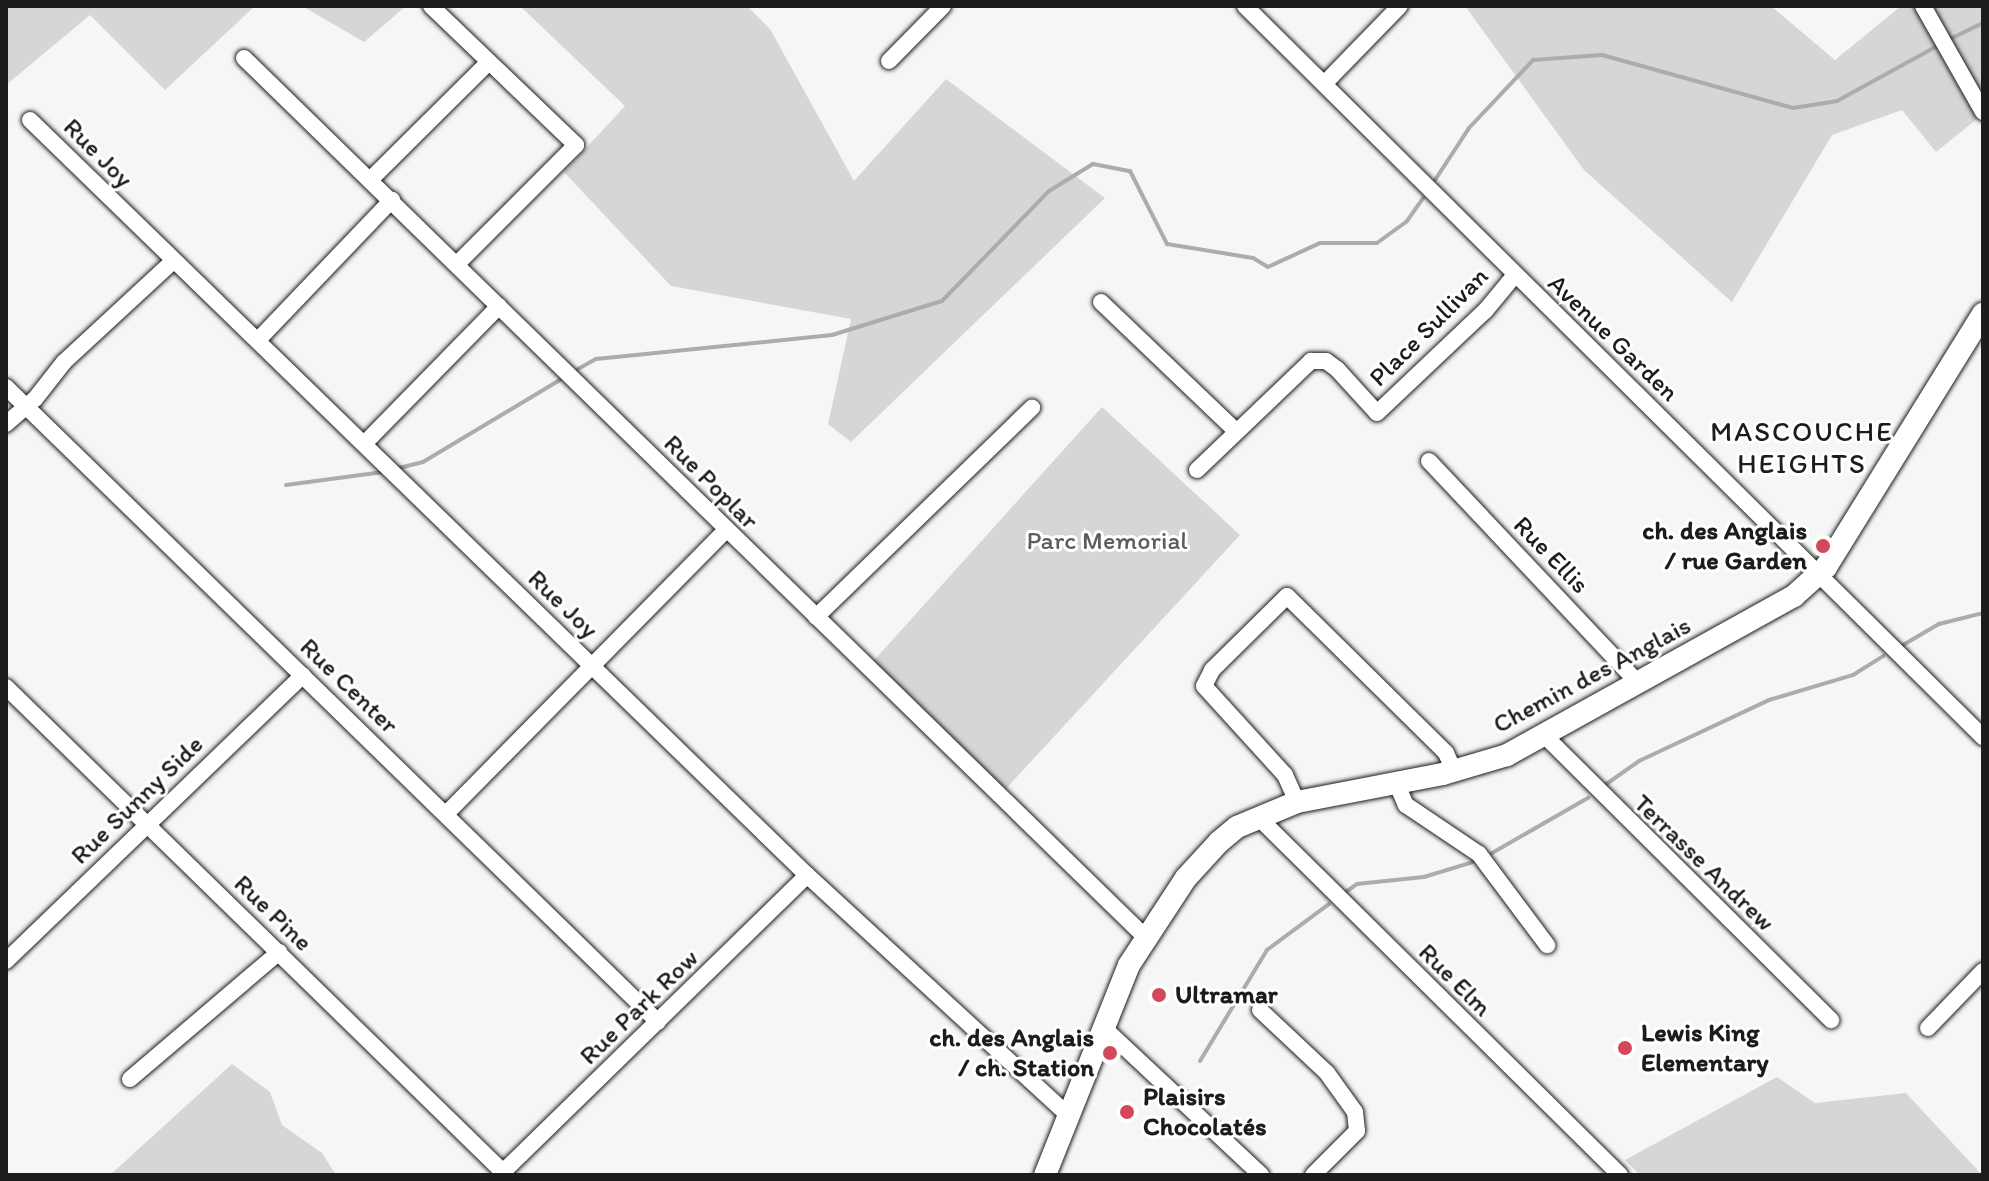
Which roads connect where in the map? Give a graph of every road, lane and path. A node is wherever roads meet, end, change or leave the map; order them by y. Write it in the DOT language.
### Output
graph roads {
  1 [pos="431,6"];
  2 [pos="943,6"];
  3 [pos="1245,6"];
  4 [pos="1400,6"];
  5 [pos="1923,6"];
  6 [pos="244,58"];
  7 [pos="889,61"];
  8 [pos="489,62"];
  9 [pos="1325,83"];
  10 [pos="1983,112"];
  11 [pos="30,120"];
  12 [pos="371,179"];
  13 [pos="392,200"];
  14 [pos="173,261"];
  15 [pos="458,263"];
  16 [pos="1514,276"];
  17 [pos="1101,302"];
  18 [pos="499,306"];
  19 [pos="1983,314"];
  20 [pos="258,340"];
  21 [pos="6,387"];
  22 [pos="27,408"];
  23 [pos="1032,408"];
  24 [pos="6,424"];
  25 [pos="1236,431"];
  26 [pos="364,444"];
  27 [pos="1429,461"];
  28 [pos="1197,470"];
  29 [pos="726,530"];
  30 [pos="1818,576"];
  31 [pos="816,617"];
  32 [pos="592,666"];
  33 [pos="303,675"];
  34 [pos="1638,683"];
  35 [pos="6,687"];
  36 [pos="1546,737"];
  37 [pos="1983,737"];
  38 [pos="1454,771"];
  39 [pos="1396,782"];
  40 [pos="1297,802"];
  41 [pos="446,814"];
  42 [pos="1258,817"];
  43 [pos="146,823"];
  44 [pos="807,875"];
  45 [pos="1146,938"];
  46 [pos="1547,945"];
  47 [pos="279,952"];
  48 [pos="6,961"];
  49 [pos="1983,971"];
  50 [pos="1260,1010"];
  51 [pos="1831,1020"];
  52 [pos="658,1022"];
  53 [pos="1104,1028"];
  54 [pos="1928,1028"];
  55 [pos="130,1079"];
  56 [pos="1068,1115"];
  57 [pos="505,1174"];
  58 [pos="1045,1175"];
  59 [pos="1261,1175"];
  60 [pos="1313,1175"];
  61 [pos="1620,1175"];
  1 -- 8 [label="street"];
  2 -- 7 [label="street"];
  3 -- 9 [label="street, Avenue Garden"];
  4 -- 9 [label="street"];
  5 -- 10 [label="street"];
  6 -- 12 [label="street, Rue Poplar"];
  8 -- 12 [label="street"];
  8 -- 15 [label="street"];
  9 -- 16 [label="street, Avenue Garden"];
  11 -- 14 [label="street, Rue Joy"];
  12 -- 13 [label="street, Rue Poplar"];
  13 -- 15 [label="street, Rue Poplar"];
  13 -- 20 [label="street"];
  14 -- 20 [label="street, Rue Joy"];
  14 -- 22 [label="street"];
  15 -- 18 [label="street, Rue Poplar"];
  16 -- 25 [label="street, Place Sullivan"];
  16 -- 30 [label="street, Avenue Garden"];
  17 -- 25 [label="street"];
  18 -- 26 [label="street"];
  18 -- 29 [label="street, Rue Poplar"];
  19 -- 30 [label="street, Chemin des Anglais"];
  20 -- 26 [label="street, Rue Joy"];
  21 -- 22 [label="street, Rue Center"];
  22 -- 24 [label="street"];
  22 -- 33 [label="street, Rue Center"];
  23 -- 31 [label="street"];
  25 -- 28 [label="street, Place Sullivan"];
  26 -- 32 [label="street, Rue Joy"];
  27 -- 34 [label="street, Rue Ellis"];
  29 -- 31 [label="street, Rue Poplar"];
  29 -- 32 [label="street"];
  30 -- 34 [label="street, Chemin des Anglais"];
  30 -- 37 [label="street, Avenue Garden"];
  31 -- 45 [label="street, Rue Poplar"];
  32 -- 41 [label="street"];
  32 -- 44 [label="street, Rue Joy"];
  33 -- 41 [label="street, Rue Center"];
  33 -- 43 [label="street, Rue Sunny Side"];
  34 -- 36 [label="street, Chemin des Anglais"];
  35 -- 43 [label="street, Rue Pine"];
  36 -- 38 [label="street, Chemin des Anglais"];
  36 -- 51 [label="street, Terrasse Andrew"];
  38 -- 39 [label="street, Chemin des Anglais"];
  38 -- 40 [label="street"];
  39 -- 40 [label="street, Chemin des Anglais"];
  39 -- 46 [label="street"];
  40 -- 42 [label="street, Chemin des Anglais"];
  41 -- 52 [label="street, Rue Center"];
  42 -- 45 [label="street, Chemin des Anglais"];
  42 -- 61 [label="street, Rue Elm"];
  43 -- 47 [label="street, Rue Pine"];
  43 -- 48 [label="street, Rue Sunny Side"];
  44 -- 52 [label="street, Rue Park Row"];
  44 -- 56 [label="street, Rue Joy"];
  45 -- 53 [label="street, Chemin des Anglais"];
  47 -- 55 [label="street"];
  47 -- 57 [label="street, Rue Pine"];
  49 -- 54 [label="street"];
  50 -- 60 [label="street"];
  52 -- 57 [label="street, Rue Park Row"];
  53 -- 56 [label="street, Chemin des Anglais"];
  53 -- 59 [label="street"];
  56 -- 58 [label="street, Chemin des Anglais"];
}
